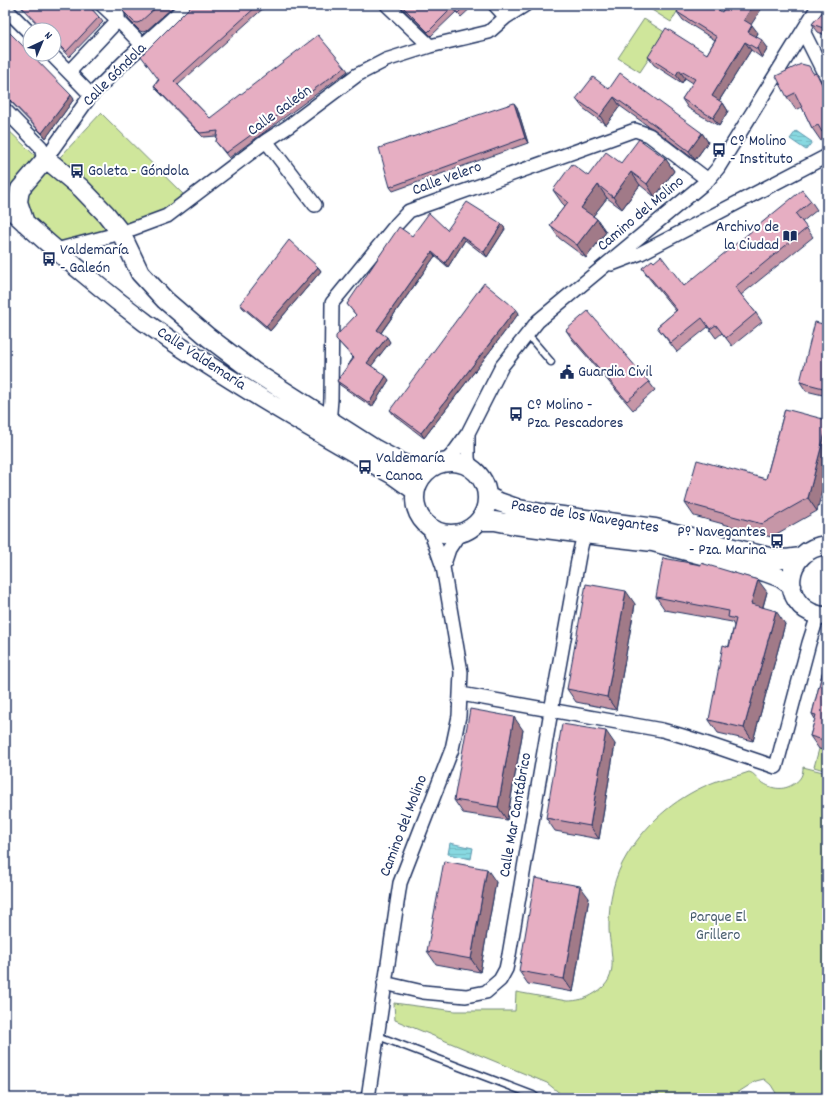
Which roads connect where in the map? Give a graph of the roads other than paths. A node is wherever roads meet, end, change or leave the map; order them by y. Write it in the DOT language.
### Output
graph roads {
  1 [pos="102,5"];
  2 [pos="118,5"];
  3 [pos="187,5"];
  4 [pos="387,5"];
  5 [pos="495,5"];
  6 [pos="525,5"];
  7 [pos="819,5"];
  8 [pos="5,8"];
  9 [pos="507,11"];
  10 [pos="118,20"];
  11 [pos="22,25"];
  12 [pos="803,31"];
  13 [pos="143,46"];
  14 [pos="430,46"];
  15 [pos="822,58"];
  16 [pos="58,62"];
  17 [pos="69,72"];
  18 [pos="827,79"];
  19 [pos="91,95"];
  20 [pos="5,110"];
  21 [pos="266,141"];
  22 [pos="46,152"];
  23 [pos="827,156"];
  24 [pos="708,180"];
  25 [pos="12,189"];
  26 [pos="5,204"];
  27 [pos="315,205"];
  28 [pos="25,223"];
  29 [pos="121,233"];
  30 [pos="56,250"];
  31 [pos="601,268"];
  32 [pos="526,335"];
  33 [pos="551,362"];
  34 [pos="326,417"];
  35 [pos="468,433"];
  36 [pos="444,462"];
  37 [pos="470,467"];
  38 [pos="428,469"];
  39 [pos="414,490"];
  40 [pos="487,496"];
  41 [pos="480,521"];
  42 [pos="429,527"];
  43 [pos="459,534"];
  44 [pos="584,534"];
  45 [pos="827,545"];
  46 [pos="800,557"];
  47 [pos="443,567"];
  48 [pos="792,586"];
  49 [pos="822,616"];
  50 [pos="461,694"];
  51 [pos="551,710"];
  52 [pos="384,983"];
  53 [pos="378,1036"];
  54 [pos="368,1098"];
  55 [pos="538,1098"];
  1 -- 10 [label="street"];
  2 -- 10 [label="street"];
  3 -- 13 [label="street, Calle Góndola"];
  4 -- 14 [label="street"];
  5 -- 9 [label="street"];
  6 -- 9 [label="street, Calle Galeón"];
  7 -- 12 [label="street, Camino del Molino"];
  8 -- 11 [label="street"];
  9 -- 14 [label="street, Calle Galeón"];
  10 -- 13 [label="street"];
  10 -- 17 [label="street"];
  12 -- 15 [label="street"];
  12 -- 24 [label="street, Camino del Molino"];
  13 -- 19 [label="street, Calle Góndola"];
  14 -- 21 [label="street, Calle Galeón"];
  15 -- 18 [label="street"];
  16 -- 17 [label="street"];
  17 -- 19 [label="street"];
  19 -- 22 [label="street, Calle Góndola"];
  20 -- 22 [label="street"];
  21 -- 27 [label="street"];
  21 -- 29 [label="street, Calle Galeón"];
  22 -- 25 [label="main road, Calle Góndola"];
  22 -- 29 [label="main road, Calle Valdemaría"];
  23 -- 31 [label="street"];
  24 -- 31 [label="street, Camino del Molino"];
  24 -- 34 [label="street, Calle Velero"];
  25 -- 28 [label="main road, Calle Góndola"];
  26 -- 28 [label="main road, Calle Valdemaría"];
  28 -- 30 [label="main road, Calle Valdemaría"];
  29 -- 30 [label="street, Calle Galeón"];
  29 -- 34 [label="main road, Calle Valdemaría"];
  30 -- 39 [label="main road, Calle Valdemaría"];
  31 -- 32 [label="street, Camino del Molino"];
  32 -- 33 [label="lane"];
  32 -- 35 [label="street, Camino del Molino"];
  34 -- 38 [label="main road, Calle Valdemaría"];
  35 -- 36 [label="street, Camino del Molino"];
  35 -- 37 [label="street, Camino del Molino"];
  36 -- 37 [label="main road"];
  36 -- 38 [label="main road"];
  37 -- 40 [label="main road"];
  38 -- 39 [label="main road"];
  39 -- 42 [label="main road"];
  40 -- 41 [label="main road"];
  40 -- 46 [label="main road, Paseo de los Navegantes"];
  41 -- 43 [label="main road"];
  41 -- 44 [label="main road, Paseo de los Navegantes"];
  42 -- 43 [label="main road"];
  42 -- 47 [label="street, Camino del Molino"];
  43 -- 47 [label="street, Camino del Molino"];
  44 -- 48 [label="main road, Paseo de los Navegantes"];
  44 -- 51 [label="street, Calle Mar Cantábrico"];
  45 -- 46 [label="main road"];
  46 -- 48 [label="main road"];
  47 -- 50 [label="street, Camino del Molino"];
  48 -- 49 [label="main road"];
  49 -- 51 [label="street"];
  50 -- 51 [label="street"];
  50 -- 52 [label="street, Camino del Molino"];
  51 -- 52 [label="street, Calle Mar Cantábrico"];
  52 -- 53 [label="street, Camino del Molino"];
  53 -- 54 [label="street, Camino del Molino"];
  53 -- 55 [label="lane"];
}
